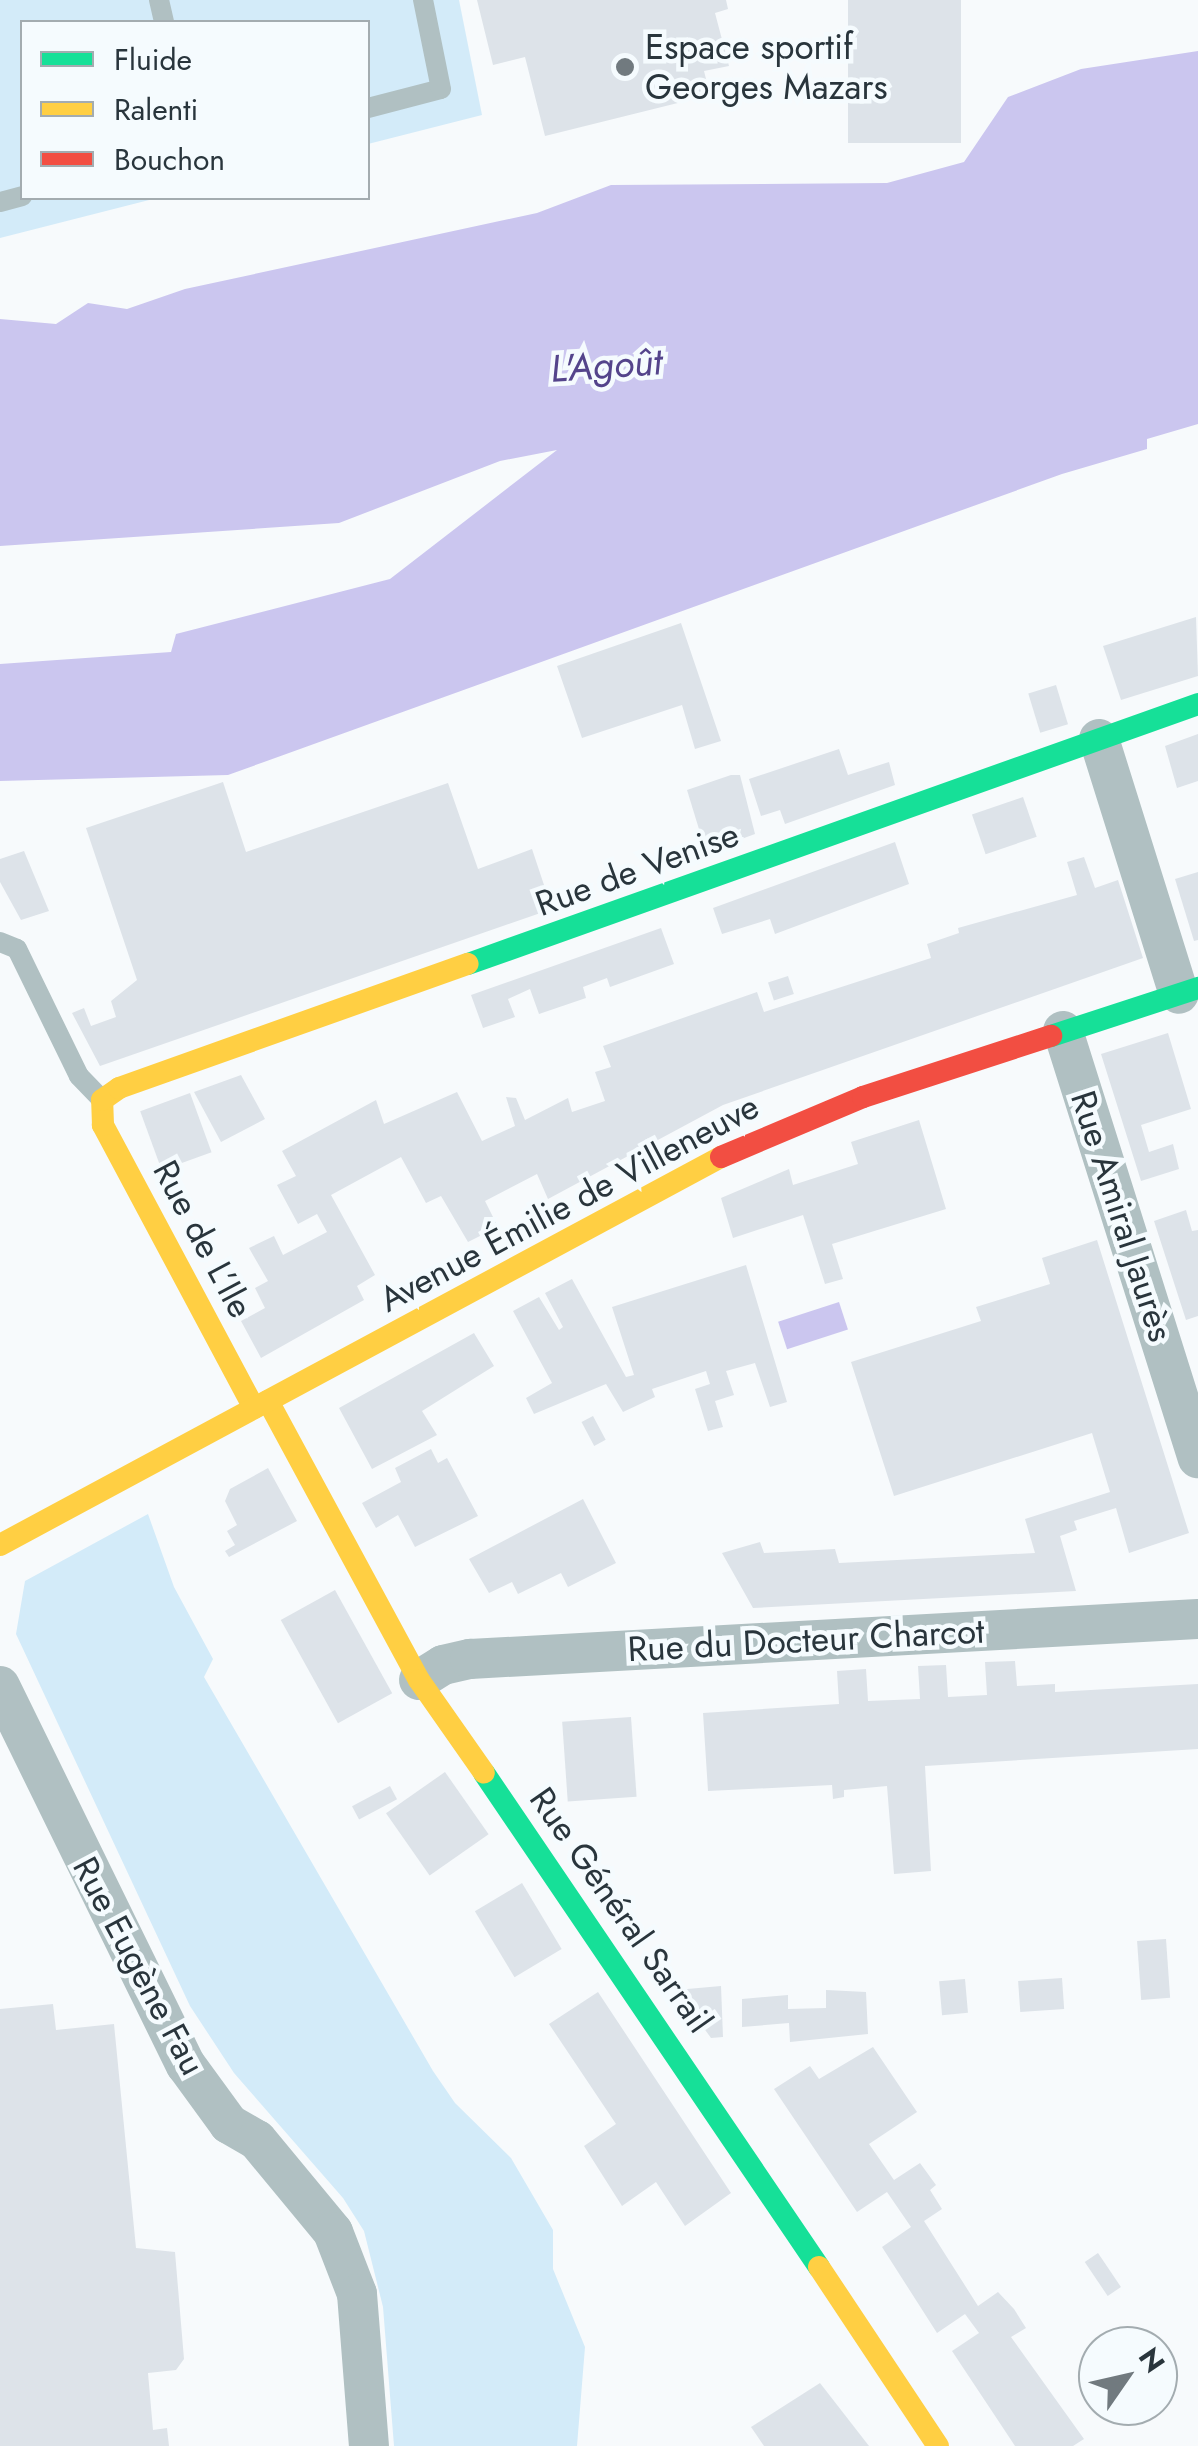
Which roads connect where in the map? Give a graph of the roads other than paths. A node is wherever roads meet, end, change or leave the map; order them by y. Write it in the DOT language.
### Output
graph roads {
  1 [pos="422,0"];
  2 [pos="370,107"];
  3 [pos="1198,704"];
  4 [pos="1099,739"];
  5 [pos="0,942"];
  6 [pos="1188,991"];
  7 [pos="1063,1031"];
  8 [pos="102,1100"];
  9 [pos="261,1404"];
  10 [pos="1198,1458"];
  11 [pos="0,1545"];
  12 [pos="1198,1619"];
  13 [pos="419,1680"];
  14 [pos="0,1686"];
  15 [pos="369,2446"];
  16 [pos="938,2446"];
  1 -- 2 [label="lane"];
  3 -- 4 [label="street, Rue de Venise"];
  4 -- 6 [label="street"];
  4 -- 8 [label="street, Rue de Venise"];
  5 -- 8 [label="lane"];
  6 -- 7 [label="street, Avenue Émilie de Villeneuve"];
  7 -- 9 [label="street, Avenue Émilie de Villeneuve"];
  7 -- 10 [label="street, Rue Amiral Jaurès"];
  8 -- 9 [label="street, Rue de L’Ile"];
  9 -- 11 [label="street, Avenue Émilie de Villeneuve"];
  9 -- 13 [label="street, Rue Général Sarrail"];
  12 -- 13 [label="street, Rue du Docteur Charcot"];
  13 -- 16 [label="street, Rue Général Sarrail"];
  14 -- 15 [label="street, Rue Eugène Fau"];
}
